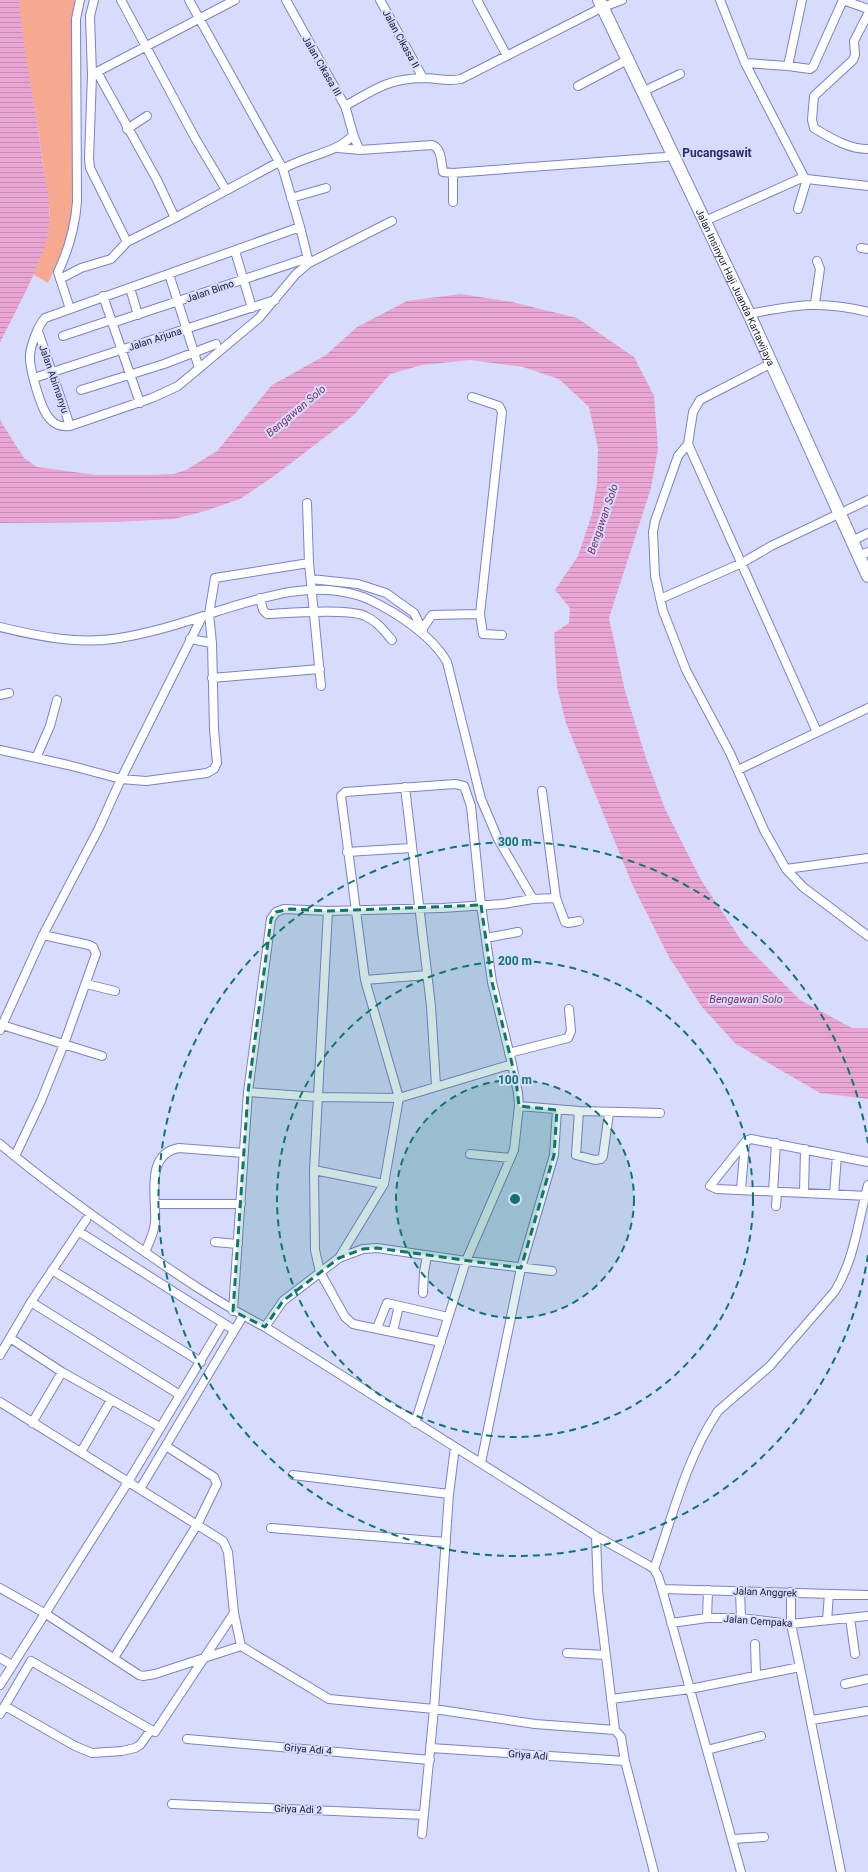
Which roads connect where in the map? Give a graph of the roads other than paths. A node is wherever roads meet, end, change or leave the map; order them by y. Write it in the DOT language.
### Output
graph roads {
  1 [pos="80,0"];
  2 [pos="94,0"];
  3 [pos="121,0"];
  4 [pos="188,0"];
  5 [pos="235,0"];
  6 [pos="286,0"];
  7 [pos="380,0"];
  8 [pos="477,0"];
  9 [pos="622,0"];
  10 [pos="720,0"];
  11 [pos="802,0"];
  12 [pos="843,0"];
  13 [pos="601,3"];
  14 [pos="868,9"];
  15 [pos="868,14"];
  16 [pos="198,19"];
  17 [pos="146,48"];
  18 [pos="507,56"];
  19 [pos="629,59"];
  20 [pos="745,63"];
  21 [pos="788,66"];
  22 [pos="95,73"];
  23 [pos="680,74"];
  24 [pos="423,78"];
  25 [pos="578,86"];
  26 [pos="644,92"];
  27 [pos="345,106"];
  28 [pos="147,116"];
  29 [pos="127,129"];
  30 [pos="353,135"];
  31 [pos="338,148"];
  32 [pos="868,149"];
  33 [pos="360,150"];
  34 [pos="674,155"];
  35 [pos="281,165"];
  36 [pos="453,173"];
  37 [pos="805,178"];
  38 [pos="868,186"];
  39 [pos="326,188"];
  40 [pos="226,190"];
  41 [pos="291,198"];
  42 [pos="453,202"];
  43 [pos="798,209"];
  44 [pos="175,218"];
  45 [pos="392,221"];
  46 [pos="705,221"];
  47 [pos="300,228"];
  48 [pos="127,242"];
  49 [pos="235,250"];
  50 [pos="308,261"];
  51 [pos="817,262"];
  52 [pos="169,274"];
  53 [pos="60,278"];
  54 [pos="243,279"];
  55 [pos="130,288"];
  56 [pos="103,296"];
  57 [pos="276,300"];
  58 [pos="178,302"];
  59 [pos="815,303"];
  60 [pos="252,308"];
  61 [pos="70,309"];
  62 [pos="868,312"];
  63 [pos="749,314"];
  64 [pos="138,315"];
  65 [pos="112,322"];
  66 [pos="187,329"];
  67 [pos="38,332"];
  68 [pos="63,336"];
  69 [pos="216,344"];
  70 [pos="122,350"];
  71 [pos="194,353"];
  72 [pos="772,363"];
  73 [pos="199,368"];
  74 [pos="52,372"];
  75 [pos="131,375"];
  76 [pos="34,378"];
  77 [pos="81,390"];
  78 [pos="472,396"];
  79 [pos="140,403"];
  80 [pos="70,426"];
  81 [pos="688,444"];
  82 [pos="868,500"];
  83 [pos="307,503"];
  84 [pos="839,513"];
  85 [pos="868,533"];
  86 [pos="852,541"];
  87 [pos="863,554"];
  88 [pos="309,563"];
  89 [pos="742,563"];
  90 [pos="868,576"];
  91 [pos="311,579"];
  92 [pos="312,589"];
  93 [pos="260,598"];
  94 [pos="394,598"];
  95 [pos="660,599"];
  96 [pos="377,603"];
  97 [pos="314,612"];
  98 [pos="414,613"];
  99 [pos="432,614"];
  100 [pos="480,614"];
  101 [pos="205,616"];
  102 [pos="0,627"];
  103 [pos="423,631"];
  104 [pos="502,635"];
  105 [pos="190,639"];
  106 [pos="392,640"];
  107 [pos="212,643"];
  108 [pos="320,668"];
  109 [pos="212,678"];
  110 [pos="321,686"];
  111 [pos="10,693"];
  112 [pos="0,695"];
  113 [pos="57,700"];
  114 [pos="868,708"];
  115 [pos="817,732"];
  116 [pos="0,750"];
  117 [pos="36,758"];
  118 [pos="738,770"];
  119 [pos="121,779"];
  120 [pos="405,787"];
  121 [pos="542,791"];
  122 [pos="480,799"];
  123 [pos="471,806"];
  124 [pos="411,848"];
  125 [pos="347,852"];
  126 [pos="868,858"];
  127 [pos="786,869"];
  128 [pos="556,898"];
  129 [pos="533,899"];
  130 [pos="481,906"];
  131 [pos="418,909"];
  132 [pos="355,910"];
  133 [pos="328,911"];
  134 [pos="579,921"];
  135 [pos="518,932"];
  136 [pos="43,935"];
  137 [pos="868,936"];
  138 [pos="486,938"];
  139 [pos="427,975"];
  140 [pos="365,980"];
  141 [pos="86,984"];
  142 [pos="115,991"];
  143 [pos="569,1009"];
  144 [pos="1,1027"];
  145 [pos="64,1044"];
  146 [pos="509,1053"];
  147 [pos="102,1056"];
  148 [pos="512,1064"];
  149 [pos="436,1085"];
  150 [pos="248,1092"];
  151 [pos="318,1097"];
  152 [pos="399,1098"];
  153 [pos="519,1106"];
  154 [pos="557,1110"];
  155 [pos="579,1111"];
  156 [pos="609,1113"];
  157 [pos="660,1113"];
  158 [pos="745,1143"];
  159 [pos="776,1143"];
  160 [pos="0,1144"];
  161 [pos="806,1149"];
  162 [pos="244,1153"];
  163 [pos="470,1154"];
  164 [pos="15,1156"];
  165 [pos="837,1156"];
  166 [pos="510,1158"];
  167 [pos="868,1162"];
  168 [pos="314,1170"];
  169 [pos="384,1184"];
  170 [pos="868,1185"];
  171 [pos="741,1190"];
  172 [pos="775,1192"];
  173 [pos="804,1193"];
  174 [pos="834,1194"];
  175 [pos="867,1196"];
  176 [pos="155,1204"];
  177 [pos="241,1204"];
  178 [pos="776,1206"];
  179 [pos="86,1220"];
  180 [pos="78,1231"];
  181 [pos="215,1242"];
  182 [pos="238,1244"];
  183 [pos="145,1252"];
  184 [pos="427,1256"];
  185 [pos="339,1258"];
  186 [pos="466,1261"];
  187 [pos="521,1268"];
  188 [pos="52,1270"];
  189 [pos="552,1271"];
  190 [pos="320,1272"];
  191 [pos="423,1293"];
  192 [pos="31,1302"];
  193 [pos="399,1306"];
  194 [pos="233,1311"];
  195 [pos="243,1316"];
  196 [pos="448,1317"];
  197 [pos="223,1323"];
  198 [pos="265,1327"];
  199 [pos="377,1328"];
  200 [pos="234,1330"];
  201 [pos="393,1331"];
  202 [pos="10,1338"];
  203 [pos="441,1342"];
  204 [pos="0,1355"];
  205 [pos="201,1362"];
  206 [pos="62,1372"];
  207 [pos="180,1395"];
  208 [pos="111,1400"];
  209 [pos="0,1402"];
  210 [pos="32,1423"];
  211 [pos="415,1423"];
  212 [pos="160,1427"];
  213 [pos="166,1446"];
  214 [pos="455,1447"];
  215 [pos="81,1452"];
  216 [pos="481,1463"];
  217 [pos="293,1475"];
  218 [pos="128,1482"];
  219 [pos="140,1489"];
  220 [pos="449,1494"];
  221 [pos="197,1525"];
  222 [pos="271,1528"];
  223 [pos="596,1536"];
  224 [pos="446,1542"];
  225 [pos="654,1569"];
  226 [pos="0,1588"];
  227 [pos="662,1589"];
  228 [pos="708,1590"];
  229 [pos="740,1591"];
  230 [pos="791,1592"];
  231 [pos="829,1594"];
  232 [pos="868,1595"];
  233 [pos="234,1613"];
  234 [pos="46,1614"];
  235 [pos="868,1616"];
  236 [pos="707,1618"];
  237 [pos="741,1618"];
  238 [pos="850,1618"];
  239 [pos="827,1620"];
  240 [pos="671,1623"];
  241 [pos="791,1624"];
  242 [pos="755,1644"];
  243 [pos="241,1646"];
  244 [pos="567,1653"];
  245 [pos="20,1654"];
  246 [pos="855,1654"];
  247 [pos="605,1655"];
  248 [pos="206,1657"];
  249 [pos="0,1658"];
  250 [pos="114,1658"];
  251 [pos="31,1662"];
  252 [pos="12,1665"];
  253 [pos="800,1667"];
  254 [pos="756,1676"];
  255 [pos="868,1679"];
  256 [pos="845,1684"];
  257 [pos="0,1685"];
  258 [pos="690,1689"];
  259 [pos="611,1699"];
  260 [pos="5,1706"];
  261 [pos="434,1709"];
  262 [pos="867,1711"];
  263 [pos="0,1714"];
  264 [pos="812,1720"];
  265 [pos="151,1730"];
  266 [pos="615,1730"];
  267 [pos="761,1736"];
  268 [pos="187,1739"];
  269 [pos="431,1748"];
  270 [pos="707,1750"];
  271 [pos="430,1760"];
  272 [pos="625,1762"];
  273 [pos="172,1804"];
  274 [pos="424,1815"];
  275 [pos="422,1834"];
  276 [pos="764,1837"];
  277 [pos="733,1839"];
  278 [pos="654,1872"];
  279 [pos="741,1872"];
  280 [pos="841,1872"];
  1 -- 53 [label="street"];
  2 -- 22 [label="street"];
  3 -- 17 [label="street"];
  4 -- 16 [label="street"];
  5 -- 16 [label="street"];
  6 -- 27 [label="street, Jalan Cikasa III"];
  7 -- 24 [label="street, Jalan Cikasa II"];
  8 -- 18 [label="street"];
  9 -- 13 [label="street"];
  10 -- 20 [label="street"];
  11 -- 21 [label="street"];
  12 -- 14 [label="street"];
  12 -- 21 [label="street"];
  13 -- 18 [label="street"];
  13 -- 19 [label="main road, Jalan Insinyur Haji Juanda Kartawijaya"];
  15 -- 32 [label="street"];
  16 -- 17 [label="street"];
  16 -- 35 [label="street"];
  17 -- 22 [label="street"];
  17 -- 40 [label="street"];
  18 -- 24 [label="street"];
  19 -- 25 [label="street"];
  19 -- 26 [label="main road, Jalan Insinyur Haji Juanda Kartawijaya"];
  20 -- 21 [label="street"];
  20 -- 37 [label="street"];
  22 -- 29 [label="street"];
  22 -- 48 [label="street"];
  23 -- 26 [label="street"];
  24 -- 27 [label="street"];
  26 -- 34 [label="main road, Jalan Insinyur Haji Juanda Kartawijaya"];
  27 -- 30 [label="street, Jalan Cikasa III"];
  28 -- 29 [label="street"];
  29 -- 44 [label="street"];
  30 -- 31 [label="street"];
  30 -- 33 [label="street, Jalan Cikasa III"];
  31 -- 33 [label="street"];
  31 -- 35 [label="street"];
  33 -- 36 [label="street"];
  34 -- 36 [label="street"];
  34 -- 46 [label="main road, Jalan Insinyur Haji Juanda Kartawijaya"];
  35 -- 40 [label="street"];
  35 -- 41 [label="street"];
  36 -- 42 [label="street"];
  37 -- 38 [label="street"];
  37 -- 43 [label="street"];
  37 -- 46 [label="street"];
  39 -- 41 [label="street"];
  40 -- 44 [label="street"];
  41 -- 47 [label="street"];
  44 -- 48 [label="street"];
  45 -- 50 [label="street"];
  46 -- 63 [label="main road, Jalan Insinyur Haji Juanda Kartawijaya"];
  47 -- 49 [label="street"];
  47 -- 50 [label="street"];
  48 -- 53 [label="street"];
  49 -- 52 [label="street"];
  49 -- 54 [label="street"];
  50 -- 54 [label="street, Jalan Bimo"];
  50 -- 57 [label="street"];
  51 -- 59 [label="street"];
  52 -- 55 [label="street"];
  52 -- 58 [label="street"];
  53 -- 61 [label="street"];
  54 -- 58 [label="street, Jalan Bimo"];
  54 -- 60 [label="street"];
  55 -- 56 [label="street"];
  55 -- 64 [label="street"];
  56 -- 61 [label="street"];
  56 -- 65 [label="street"];
  57 -- 60 [label="street, Jalan Arjuna"];
  57 -- 73 [label="street"];
  58 -- 64 [label="street, Jalan Bimo"];
  58 -- 66 [label="street"];
  59 -- 62 [label="street"];
  59 -- 63 [label="street"];
  60 -- 66 [label="street, Jalan Arjuna"];
  61 -- 67 [label="street"];
  63 -- 72 [label="main road, Jalan Insinyur Haji Juanda Kartawijaya"];
  64 -- 65 [label="street, Jalan Bimo"];
  65 -- 68 [label="street, Jalan Bimo"];
  65 -- 70 [label="street"];
  66 -- 70 [label="street, Jalan Arjuna"];
  66 -- 71 [label="street"];
  67 -- 74 [label="street, Jalan Abimanyu"];
  67 -- 76 [label="street"];
  69 -- 71 [label="street"];
  70 -- 74 [label="street, Jalan Arjuna"];
  70 -- 75 [label="street"];
  71 -- 73 [label="street"];
  71 -- 75 [label="street"];
  72 -- 81 [label="street"];
  72 -- 84 [label="main road, Jalan Insinyur Haji Juanda Kartawijaya"];
  73 -- 79 [label="street"];
  74 -- 76 [label="street, Jalan Arjuna"];
  74 -- 80 [label="street, Jalan Abimanyu"];
  75 -- 77 [label="street"];
  75 -- 79 [label="street"];
  76 -- 80 [label="street"];
  78 -- 100 [label="street"];
  79 -- 80 [label="street"];
  81 -- 89 [label="street"];
  81 -- 95 [label="street"];
  82 -- 84 [label="street"];
  83 -- 88 [label="street"];
  84 -- 86 [label="main road, Jalan Insinyur Haji Juanda Kartawijaya"];
  84 -- 89 [label="street"];
  85 -- 86 [label="street"];
  86 -- 87 [label="main road, Jalan Insinyur Haji Juanda Kartawijaya"];
  87 -- 90 [label="main road, Jalan Insinyur Haji Juanda Kartawijaya"];
  88 -- 91 [label="street"];
  88 -- 101 [label="street"];
  89 -- 95 [label="street"];
  89 -- 115 [label="street"];
  91 -- 92 [label="street"];
  91 -- 94 [label="street"];
  92 -- 93 [label="street"];
  92 -- 96 [label="street"];
  92 -- 97 [label="street"];
  93 -- 97 [label="street"];
  93 -- 101 [label="street"];
  94 -- 96 [label="street"];
  94 -- 98 [label="street"];
  95 -- 118 [label="street"];
  96 -- 103 [label="street"];
  97 -- 106 [label="street"];
  97 -- 108 [label="street"];
  98 -- 99 [label="street"];
  98 -- 103 [label="street"];
  99 -- 100 [label="street"];
  99 -- 103 [label="street"];
  100 -- 104 [label="street"];
  101 -- 102 [label="street"];
  101 -- 105 [label="street"];
  101 -- 107 [label="street"];
  103 -- 122 [label="street"];
  105 -- 107 [label="street"];
  105 -- 119 [label="street"];
  107 -- 109 [label="street"];
  108 -- 109 [label="street"];
  108 -- 110 [label="street"];
  109 -- 119 [label="street"];
  111 -- 112 [label="street"];
  113 -- 117 [label="street"];
  114 -- 115 [label="street"];
  115 -- 118 [label="street"];
  116 -- 117 [label="street"];
  117 -- 119 [label="street"];
  118 -- 127 [label="street"];
  119 -- 136 [label="street"];
  120 -- 123 [label="street"];
  120 -- 124 [label="street"];
  120 -- 125 [label="street"];
  121 -- 128 [label="street"];
  122 -- 123 [label="street"];
  122 -- 129 [label="street"];
  123 -- 130 [label="street"];
  124 -- 125 [label="street"];
  124 -- 131 [label="street"];
  125 -- 132 [label="street"];
  126 -- 127 [label="street"];
  127 -- 137 [label="street"];
  128 -- 129 [label="street"];
  128 -- 134 [label="street"];
  129 -- 130 [label="street"];
  130 -- 131 [label="street"];
  130 -- 138 [label="street"];
  131 -- 132 [label="street"];
  131 -- 139 [label="street"];
  132 -- 133 [label="street"];
  132 -- 140 [label="street"];
  133 -- 150 [label="street"];
  133 -- 151 [label="street"];
  135 -- 138 [label="street"];
  136 -- 141 [label="street"];
  136 -- 144 [label="street"];
  138 -- 146 [label="street"];
  139 -- 140 [label="street"];
  139 -- 149 [label="street"];
  140 -- 152 [label="street"];
  141 -- 142 [label="street"];
  141 -- 145 [label="street"];
  143 -- 146 [label="street"];
  144 -- 145 [label="street"];
  145 -- 147 [label="street"];
  145 -- 164 [label="street"];
  146 -- 148 [label="street"];
  148 -- 149 [label="street"];
  148 -- 153 [label="street"];
  149 -- 152 [label="street"];
  150 -- 151 [label="street"];
  150 -- 162 [label="street"];
  151 -- 152 [label="street"];
  151 -- 168 [label="street"];
  152 -- 169 [label="street"];
  153 -- 154 [label="street"];
  153 -- 166 [label="street"];
  154 -- 155 [label="street"];
  154 -- 187 [label="street"];
  155 -- 156 [label="street"];
  155 -- 156 [label="street"];
  156 -- 157 [label="street"];
  158 -- 159 [label="street"];
  158 -- 171 [label="street"];
  158 -- 171 [label="street"];
  159 -- 161 [label="street"];
  159 -- 172 [label="street"];
  160 -- 164 [label="street"];
  161 -- 165 [label="street"];
  161 -- 173 [label="street"];
  162 -- 176 [label="street"];
  162 -- 177 [label="street"];
  163 -- 166 [label="street"];
  164 -- 183 [label="street"];
  165 -- 167 [label="street"];
  165 -- 174 [label="street"];
  166 -- 186 [label="street"];
  168 -- 169 [label="street"];
  168 -- 190 [label="street"];
  169 -- 185 [label="street"];
  170 -- 175 [label="street"];
  171 -- 172 [label="street"];
  172 -- 173 [label="street"];
  172 -- 178 [label="street"];
  173 -- 174 [label="street"];
  174 -- 175 [label="street"];
  175 -- 225 [label="street"];
  176 -- 177 [label="street"];
  176 -- 183 [label="street"];
  177 -- 182 [label="street"];
  179 -- 180 [label="street"];
  180 -- 188 [label="street"];
  180 -- 197 [label="street"];
  181 -- 182 [label="street"];
  182 -- 194 [label="street"];
  183 -- 194 [label="street"];
  184 -- 185 [label="street"];
  184 -- 186 [label="street"];
  184 -- 191 [label="street"];
  185 -- 190 [label="street"];
  186 -- 187 [label="street"];
  186 -- 196 [label="street"];
  187 -- 189 [label="street"];
  187 -- 216 [label="street"];
  188 -- 192 [label="street"];
  188 -- 205 [label="street"];
  190 -- 198 [label="street"];
  190 -- 199 [label="street"];
  192 -- 202 [label="street"];
  192 -- 207 [label="street"];
  193 -- 196 [label="street"];
  193 -- 199 [label="street"];
  193 -- 201 [label="street"];
  194 -- 195 [label="street"];
  195 -- 198 [label="street"];
  195 -- 200 [label="street"];
  196 -- 203 [label="street"];
  197 -- 200 [label="street"];
  197 -- 205 [label="street"];
  198 -- 211 [label="street"];
  199 -- 201 [label="street"];
  200 -- 213 [label="street"];
  201 -- 203 [label="street"];
  202 -- 204 [label="street"];
  202 -- 206 [label="street"];
  203 -- 211 [label="street"];
  205 -- 207 [label="street"];
  206 -- 208 [label="street"];
  206 -- 210 [label="street"];
  207 -- 212 [label="street"];
  208 -- 212 [label="street"];
  208 -- 215 [label="street"];
  209 -- 210 [label="street"];
  210 -- 215 [label="street"];
  211 -- 214 [label="street"];
  212 -- 218 [label="street"];
  213 -- 219 [label="street"];
  213 -- 221 [label="street"];
  214 -- 216 [label="street"];
  214 -- 220 [label="street"];
  215 -- 218 [label="street"];
  216 -- 223 [label="street"];
  217 -- 220 [label="street"];
  218 -- 219 [label="street"];
  218 -- 234 [label="street"];
  219 -- 221 [label="street"];
  220 -- 224 [label="street"];
  221 -- 233 [label="street"];
  221 -- 250 [label="street"];
  222 -- 224 [label="street"];
  223 -- 225 [label="street"];
  223 -- 247 [label="street"];
  224 -- 261 [label="street"];
  225 -- 227 [label="street"];
  226 -- 234 [label="street"];
  227 -- 228 [label="street, Jalan Anggrek"];
  227 -- 240 [label="street"];
  228 -- 229 [label="street, Jalan Anggrek"];
  228 -- 236 [label="street"];
  229 -- 230 [label="street, Jalan Anggrek"];
  229 -- 237 [label="street"];
  230 -- 231 [label="street, Jalan Anggrek"];
  230 -- 241 [label="street"];
  231 -- 232 [label="street, Jalan Anggrek"];
  231 -- 239 [label="street"];
  233 -- 243 [label="street"];
  233 -- 248 [label="street"];
  234 -- 245 [label="street"];
  234 -- 250 [label="street"];
  235 -- 238 [label="street, Jalan Cempaka"];
  236 -- 237 [label="street, Jalan Cempaka"];
  236 -- 240 [label="street, Jalan Cempaka"];
  237 -- 241 [label="street, Jalan Cempaka"];
  238 -- 239 [label="street, Jalan Cempaka"];
  238 -- 246 [label="street"];
  239 -- 241 [label="street, Jalan Cempaka"];
  240 -- 258 [label="street"];
  241 -- 253 [label="street"];
  242 -- 254 [label="street"];
  243 -- 248 [label="street"];
  243 -- 261 [label="street"];
  244 -- 247 [label="street"];
  245 -- 251 [label="street"];
  245 -- 252 [label="street"];
  247 -- 259 [label="street"];
  248 -- 250 [label="street"];
  248 -- 265 [label="street"];
  249 -- 252 [label="street"];
  251 -- 260 [label="street"];
  251 -- 265 [label="street"];
  252 -- 257 [label="street"];
  253 -- 254 [label="street"];
  253 -- 264 [label="street"];
  254 -- 258 [label="street"];
  255 -- 256 [label="street"];
  258 -- 259 [label="street"];
  258 -- 270 [label="street"];
  259 -- 266 [label="street"];
  260 -- 263 [label="street"];
  260 -- 265 [label="street"];
  261 -- 266 [label="street"];
  261 -- 269 [label="street"];
  262 -- 264 [label="street"];
  264 -- 280 [label="street"];
  266 -- 272 [label="street"];
  267 -- 270 [label="street"];
  268 -- 271 [label="street, Griya Adi 4"];
  269 -- 271 [label="street"];
  269 -- 272 [label="street, Griya Adi"];
  270 -- 277 [label="street"];
  271 -- 274 [label="street"];
  272 -- 278 [label="street"];
  273 -- 274 [label="street, Griya Adi 2"];
  274 -- 275 [label="street"];
  276 -- 277 [label="street"];
  277 -- 279 [label="street"];
}
